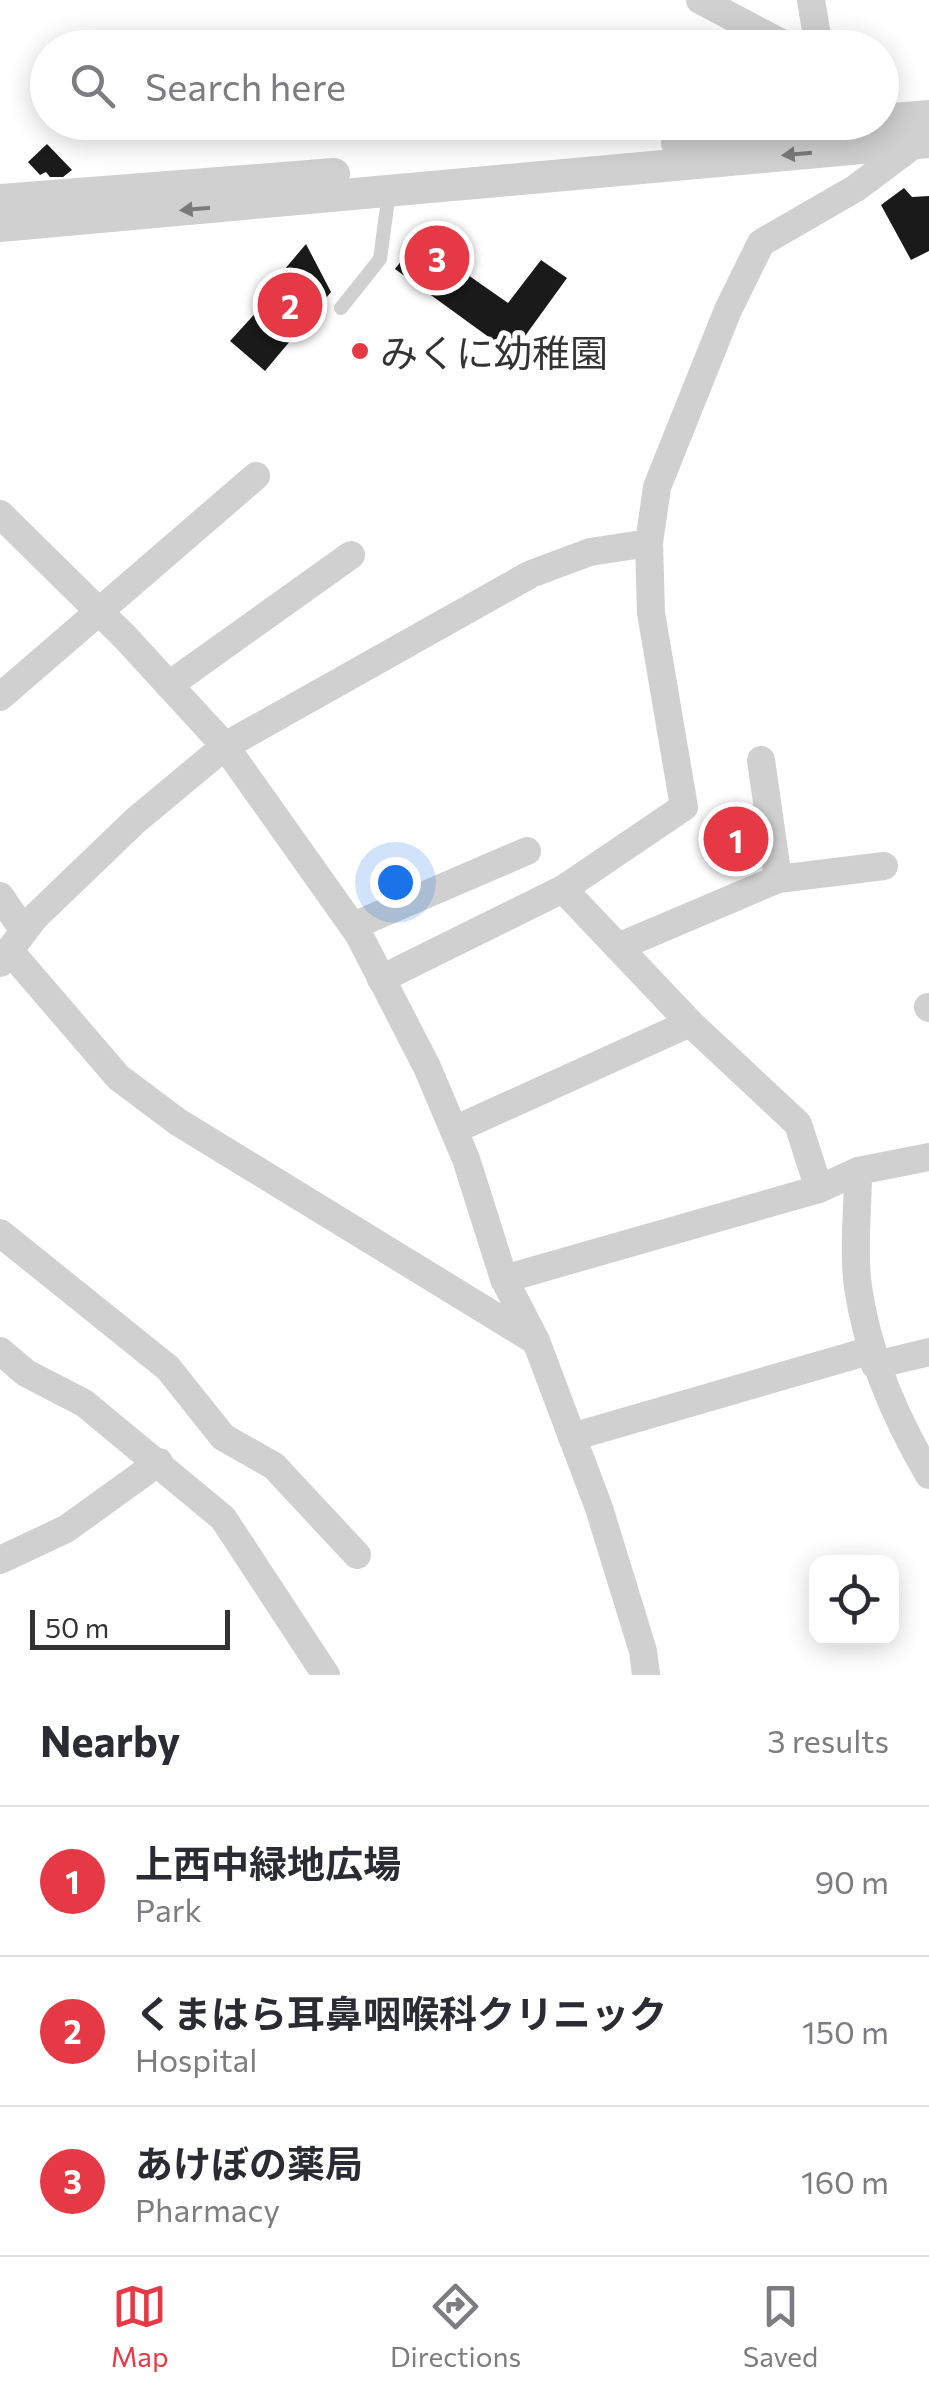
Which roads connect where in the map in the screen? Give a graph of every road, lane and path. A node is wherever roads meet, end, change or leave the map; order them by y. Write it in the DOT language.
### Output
graph roads {
  1 [pos="700,0"];
  2 [pos="810,0"];
  3 [pos="757,30"];
  4 [pos="816,30"];
  5 [pos="899,126"];
  6 [pos="899,133"];
  7 [pos="925,134"];
  8 [pos="735,140"];
  9 [pos="769,140"];
  10 [pos="389,191"];
  11 [pos="0,200"];
  12 [pos="0,226"];
  13 [pos="341,308"];
  14 [pos="256,476"];
  15 [pos="0,514"];
  16 [pos="648,543"];
  17 [pos="351,556"];
  18 [pos="99,612"];
  19 [pos="169,685"];
  20 [pos="0,697"];
  21 [pos="225,746"];
  22 [pos="761,760"];
  23 [pos="527,851"];
  24 [pos="884,866"];
  25 [pos="778,879"];
  26 [pos="563,890"];
  27 [pos="0,896"];
  28 [pos="353,926"];
  29 [pos="618,947"];
  30 [pos="11,948"];
  31 [pos="381,979"];
  32 [pos="690,1023"];
  33 [pos="454,1130"];
  34 [pos="929,1157"];
  35 [pos="858,1171"];
  36 [pos="820,1188"];
  37 [pos="0,1233"];
  38 [pos="504,1278"];
  39 [pos="536,1341"];
  40 [pos="0,1351"];
  41 [pos="929,1352"];
  42 [pos="873,1357"];
  43 [pos="572,1438"];
  44 [pos="158,1462"];
  45 [pos="929,1475"];
  46 [pos="357,1555"];
  47 [pos="0,1560"];
  48 [pos="326,1675"];
  49 [pos="646,1675"];
  1 -- 3 [label="street"];
  2 -- 4 [label="street"];
  5 -- 7 [label="street"];
  6 -- 7 [label="street"];
  7 -- 16 [label="street"];
  8 -- 11 [label="street"];
  9 -- 10 [label="street, one-way"];
  10 -- 12 [label="street, one-way"];
  10 -- 13 [label="lane"];
  14 -- 18 [label="street"];
  15 -- 18 [label="street"];
  16 -- 21 [label="street"];
  16 -- 26 [label="street"];
  17 -- 19 [label="street"];
  18 -- 19 [label="street"];
  18 -- 20 [label="street"];
  19 -- 21 [label="street"];
  21 -- 28 [label="street"];
  21 -- 30 [label="street"];
  22 -- 25 [label="street"];
  23 -- 28 [label="street"];
  24 -- 25 [label="street"];
  25 -- 29 [label="street"];
  26 -- 29 [label="street"];
  26 -- 31 [label="street"];
  27 -- 30 [label="street"];
  28 -- 31 [label="street"];
  29 -- 32 [label="street"];
  30 -- 39 [label="street"];
  31 -- 33 [label="street"];
  32 -- 33 [label="street"];
  32 -- 36 [label="street"];
  33 -- 38 [label="street"];
  34 -- 35 [label="street"];
  35 -- 36 [label="street"];
  35 -- 42 [label="street"];
  36 -- 38 [label="street"];
  37 -- 46 [label="street"];
  38 -- 39 [label="street"];
  39 -- 43 [label="street"];
  40 -- 44 [label="street"];
  41 -- 42 [label="street"];
  42 -- 43 [label="street"];
  42 -- 45 [label="street"];
  43 -- 49 [label="street"];
  44 -- 47 [label="street"];
  44 -- 48 [label="street"];
}
